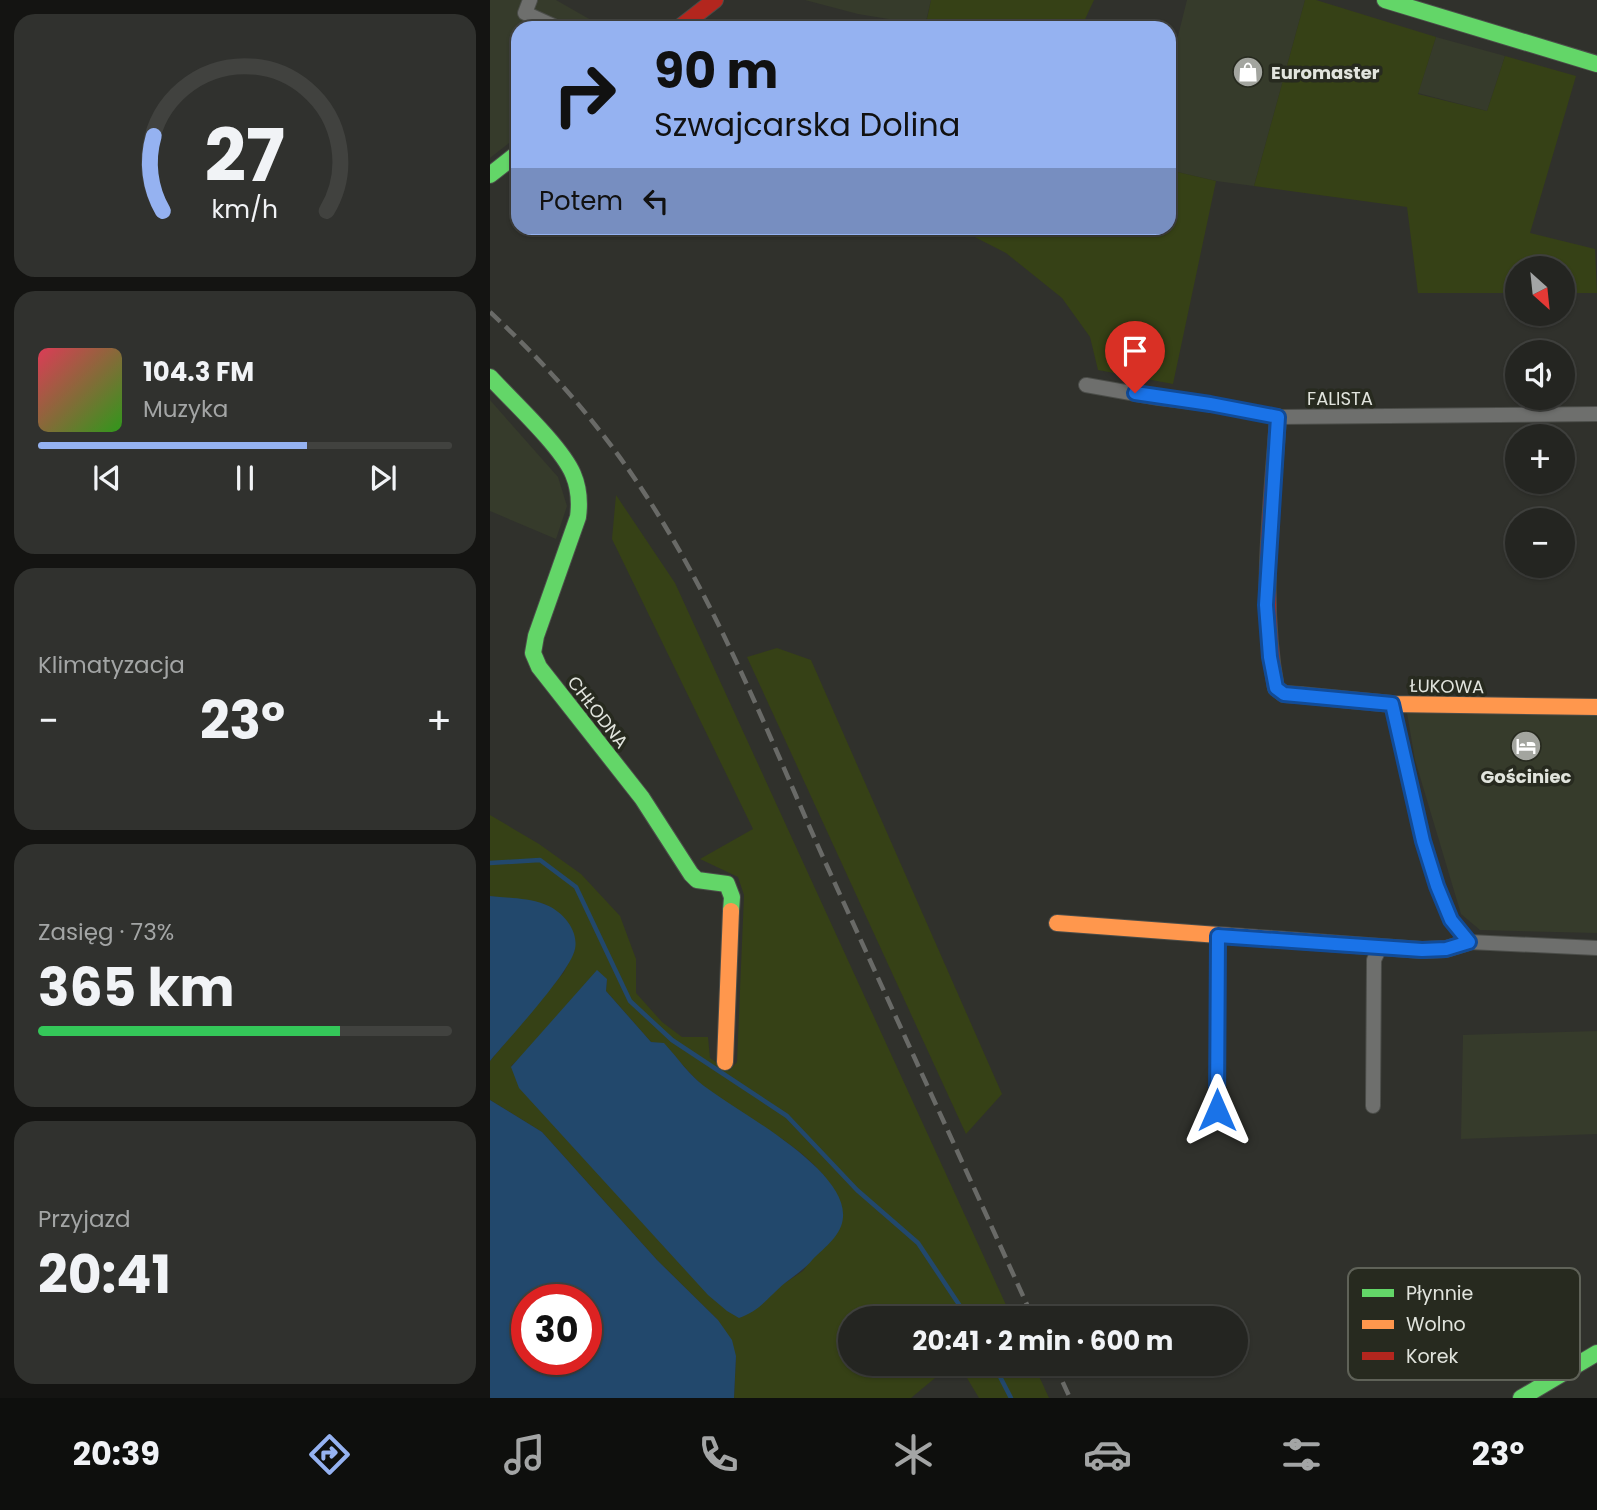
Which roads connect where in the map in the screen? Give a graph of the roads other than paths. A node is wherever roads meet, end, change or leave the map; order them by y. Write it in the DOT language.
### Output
graph roads {
  1 [pos="530,0"];
  2 [pos="715,0"];
  3 [pos="1385,0"];
  4 [pos="543,21"];
  5 [pos="688,21"];
  6 [pos="1597,64"];
  7 [pos="511,158"];
  8 [pos="490,175"];
  9 [pos="490,377"];
  10 [pos="1086,384"];
  11 [pos="1597,414"];
  12 [pos="1278,417"];
  13 [pos="1392,704"];
  14 [pos="1597,706"];
  15 [pos="1057,923"];
  16 [pos="1218,936"];
  17 [pos="1469,942"];
  18 [pos="1380,947"];
  19 [pos="1597,947"];
  20 [pos="725,1062"];
  21 [pos="1373,1106"];
  22 [pos="1217,1110"];
  23 [pos="1597,1353"];
  24 [pos="1580,1363"];
  25 [pos="1551,1380"];
  26 [pos="1521,1398"];
  1 -- 4 [label="street"];
  2 -- 5 [label="street"];
  3 -- 6 [label="street"];
  7 -- 8 [label="street"];
  9 -- 20 [label="street, CHŁODNA"];
  10 -- 12 [label="street, FALISTA"];
  11 -- 12 [label="street, FALISTA"];
  12 -- 13 [label="street, ŁUKOWA"];
  13 -- 14 [label="street, ŁUKOWA"];
  13 -- 17 [label="street"];
  15 -- 16 [label="street"];
  16 -- 18 [label="street"];
  16 -- 22 [label="street"];
  17 -- 18 [label="street"];
  17 -- 19 [label="street"];
  18 -- 21 [label="street"];
  23 -- 24 [label="street"];
  25 -- 26 [label="street"];
}
